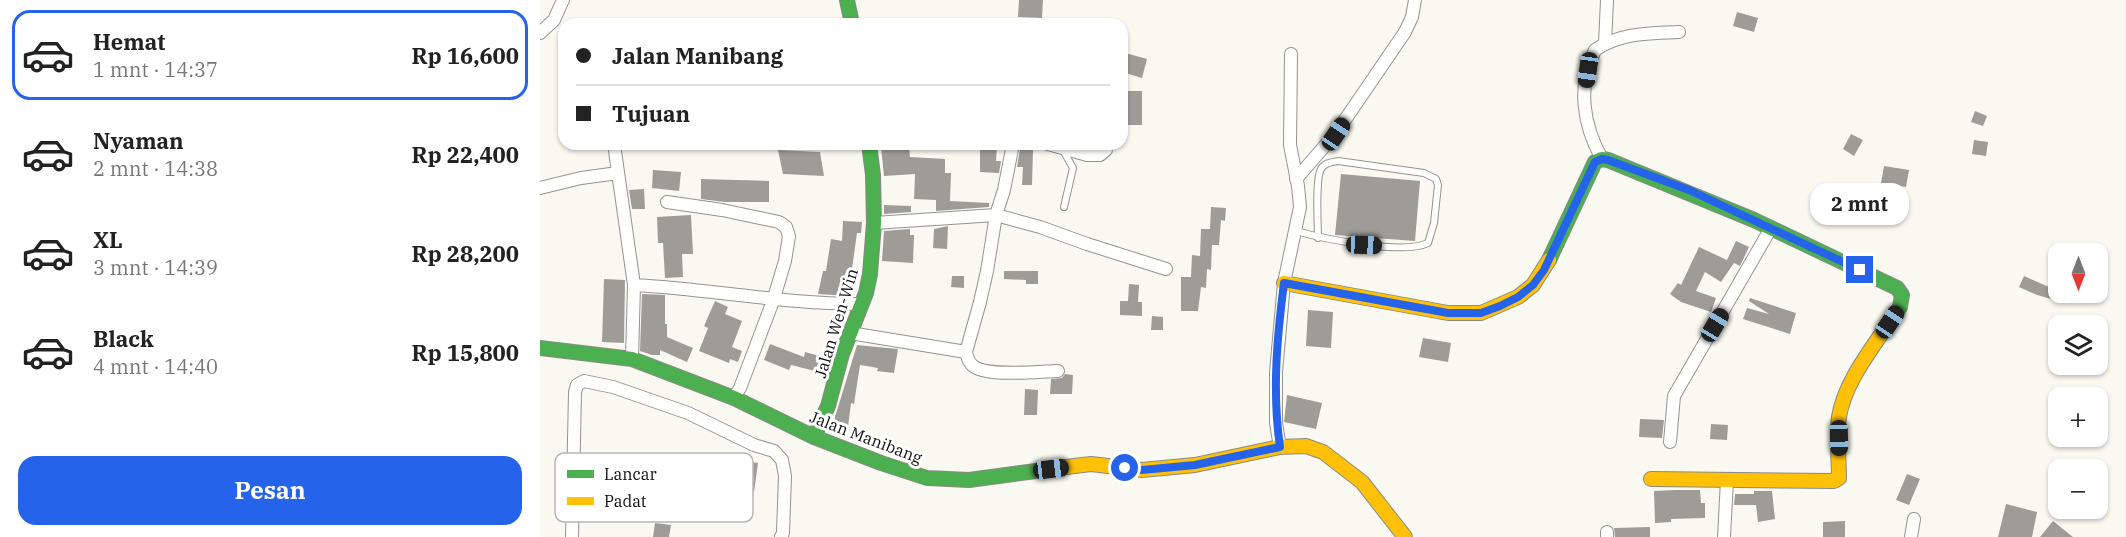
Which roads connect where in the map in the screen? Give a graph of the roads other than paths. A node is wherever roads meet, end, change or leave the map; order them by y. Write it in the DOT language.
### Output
graph roads {
  1 [pos="563,0"];
  2 [pos="847,0"];
  3 [pos="1415,0"];
  4 [pos="1607,0"];
  5 [pos="851,18"];
  6 [pos="1679,32"];
  7 [pos="540,33"];
  8 [pos="1605,44"];
  9 [pos="1291,54"];
  10 [pos="615,150"];
  11 [pos="870,150"];
  12 [pos="1012,150"];
  13 [pos="1064,150"];
  14 [pos="1067,150"];
  15 [pos="1106,150"];
  16 [pos="1602,159"];
  17 [pos="618,173"];
  18 [pos="1296,179"];
  19 [pos="540,188"];
  20 [pos="667,202"];
  21 [pos="1064,207"];
  22 [pos="996,215"];
  23 [pos="874,223"];
  24 [pos="1772,228"];
  25 [pos="1296,231"];
  26 [pos="1318,238"];
  27 [pos="1166,269"];
  28 [pos="1284,283"];
  29 [pos="634,285"];
  30 [pos="773,301"];
  31 [pos="861,304"];
  32 [pos="850,333"];
  33 [pos="540,348"];
  34 [pos="966,352"];
  35 [pos="632,359"];
  36 [pos="1058,371"];
  37 [pos="734,398"];
  38 [pos="814,436"];
  39 [pos="1670,442"];
  40 [pos="1280,447"];
  41 [pos="574,453"];
  42 [pos="1651,479"];
  43 [pos="1727,480"];
  44 [pos="1914,519"];
  45 [pos="572,522"];
  46 [pos="572,537"];
  47 [pos="781,537"];
  48 [pos="1405,537"];
  49 [pos="1725,537"];
  50 [pos="1911,537"];
  1 -- 7 [label="street"];
  2 -- 5 [label="street"];
  3 -- 18 [label="street"];
  4 -- 8 [label="street"];
  6 -- 8 [label="street"];
  8 -- 16 [label="street"];
  9 -- 18 [label="street"];
  10 -- 17 [label="street"];
  11 -- 23 [label="street, Jalan Wen-Win"];
  12 -- 22 [label="street"];
  13 -- 21 [label="lane"];
  14 -- 15 [label="street"];
  16 -- 24 [label="street"];
  16 -- 28 [label="street"];
  17 -- 19 [label="street"];
  17 -- 29 [label="street"];
  18 -- 25 [label="street"];
  20 -- 30 [label="street"];
  22 -- 23 [label="street"];
  22 -- 27 [label="street"];
  22 -- 34 [label="street"];
  23 -- 31 [label="street, Jalan Wen-Win"];
  24 -- 39 [label="street"];
  24 -- 43 [label="street"];
  25 -- 26 [label="lane"];
  25 -- 28 [label="street"];
  26 -- 26 [label="lane"];
  28 -- 40 [label="street"];
  29 -- 30 [label="street"];
  29 -- 35 [label="street"];
  30 -- 31 [label="street"];
  30 -- 37 [label="street"];
  31 -- 32 [label="street, Jalan Wen-Win"];
  32 -- 34 [label="street"];
  32 -- 38 [label="street, Jalan Wen-Win"];
  33 -- 35 [label="street, Jalan Manibang"];
  34 -- 36 [label="street"];
  35 -- 37 [label="street, Jalan Manibang"];
  37 -- 38 [label="street, Jalan Manibang"];
  38 -- 40 [label="street, Jalan Manibang"];
  40 -- 48 [label="street, Jalan Manibang"];
  41 -- 47 [label="street"];
  42 -- 43 [label="street"];
  43 -- 49 [label="street"];
  44 -- 50 [label="street"];
  45 -- 46 [label="street"];
}
